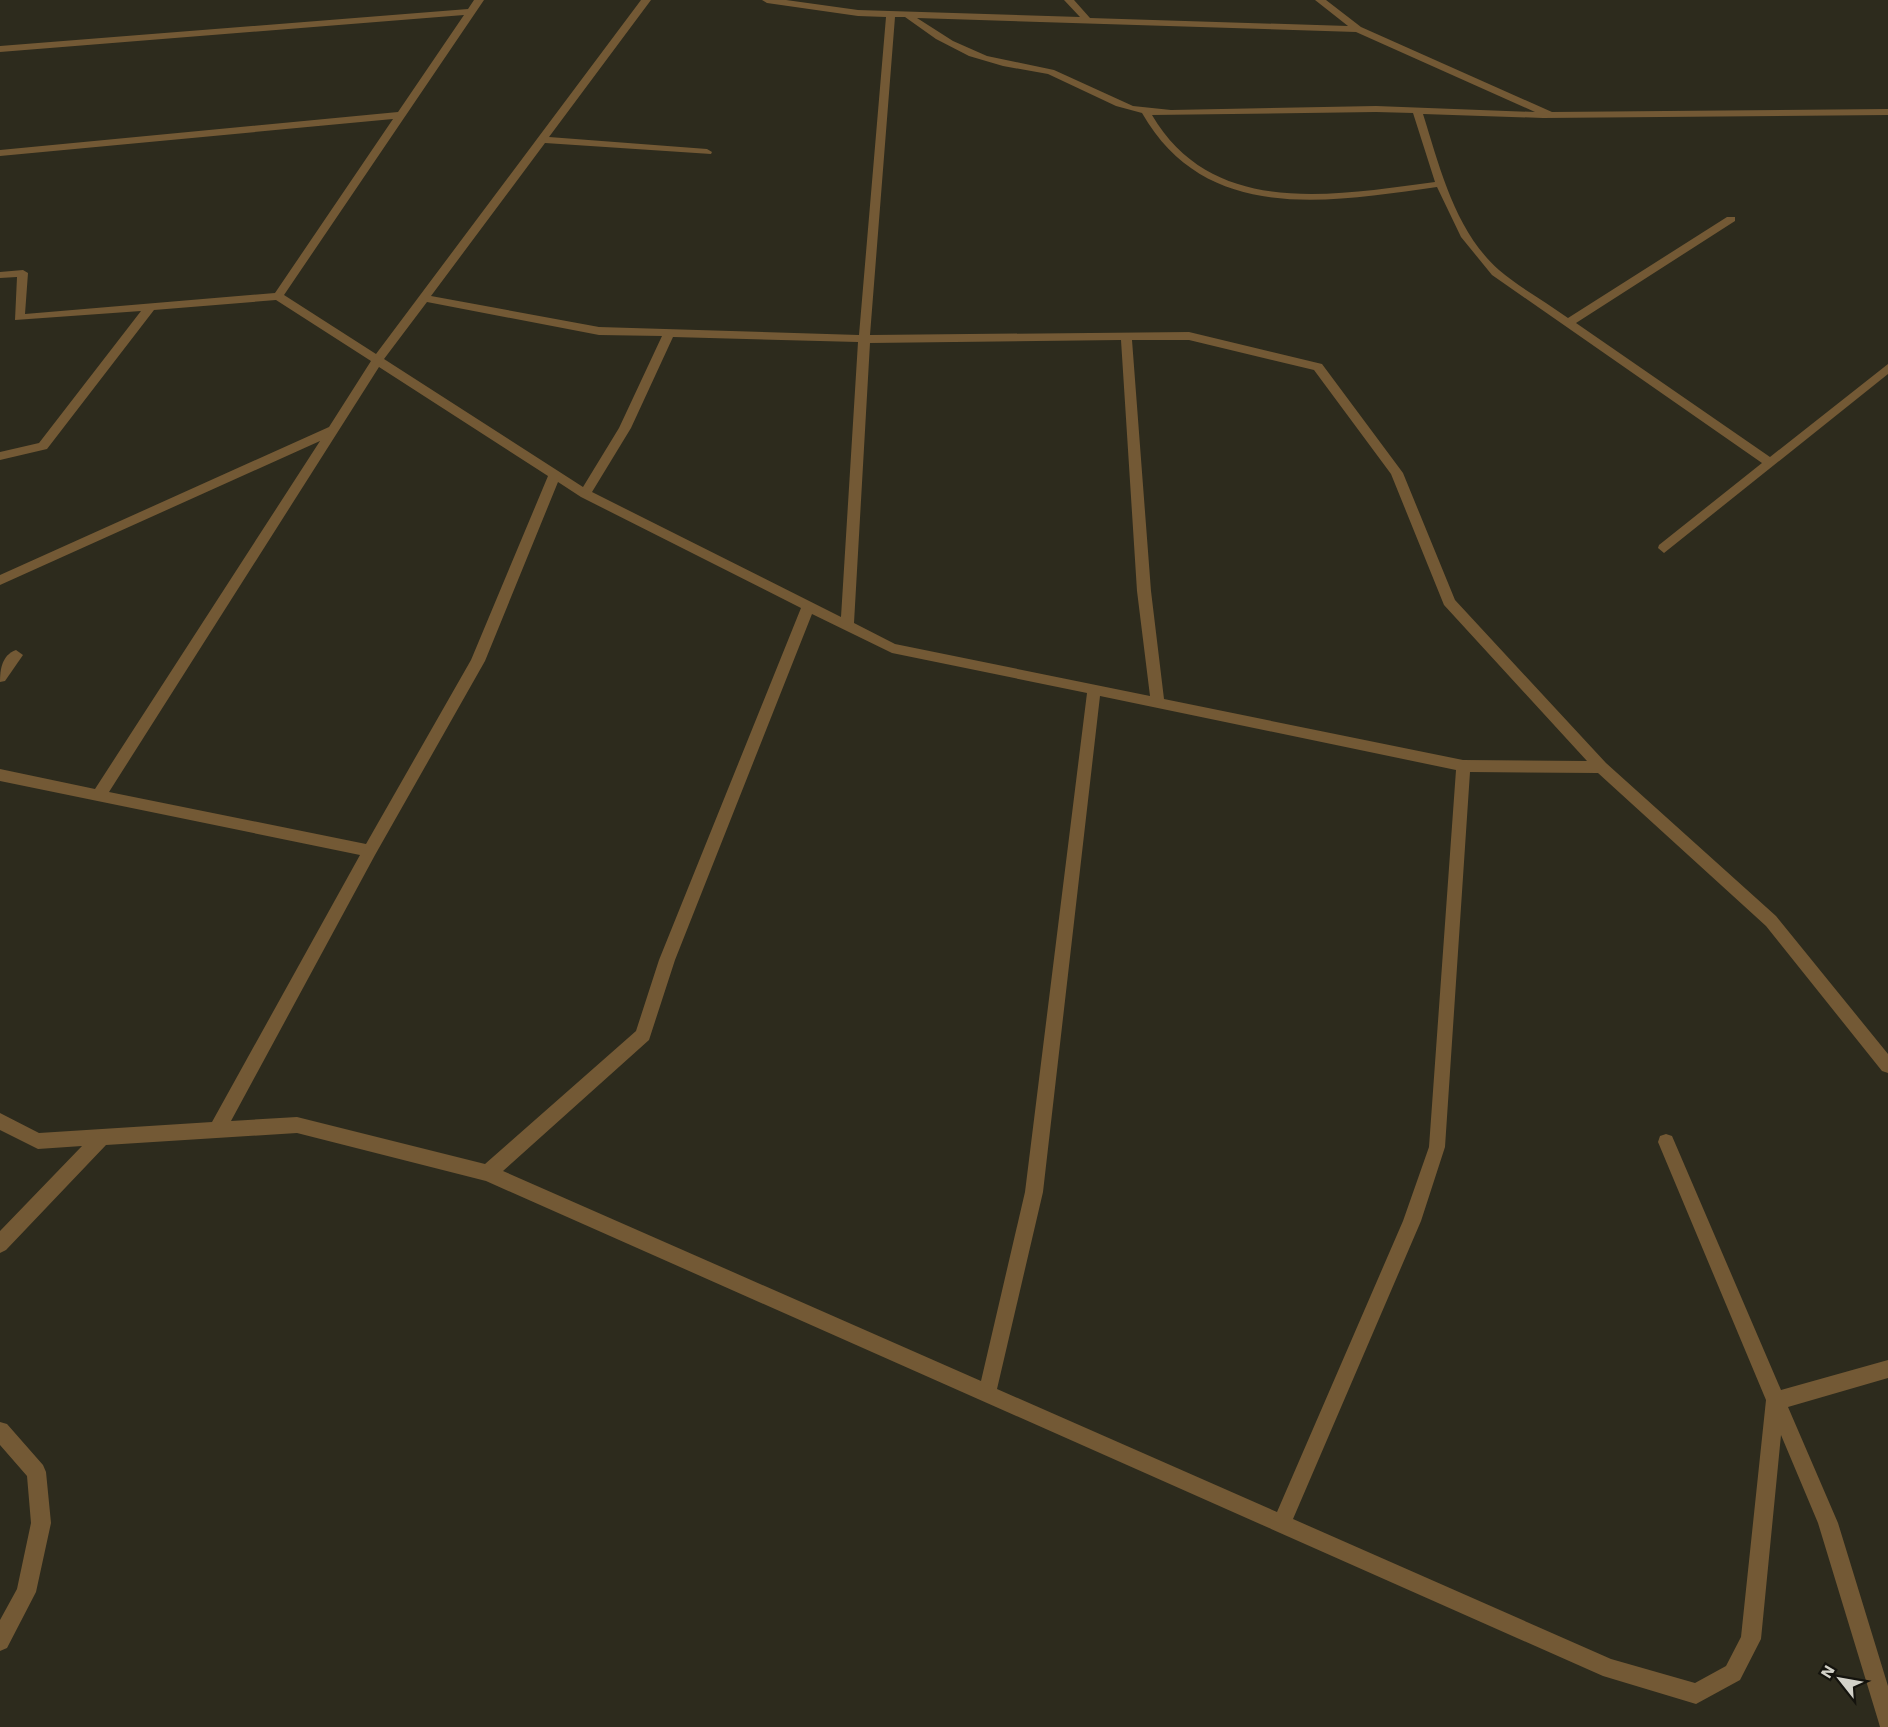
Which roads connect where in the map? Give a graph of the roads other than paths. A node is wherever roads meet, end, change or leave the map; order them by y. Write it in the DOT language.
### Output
graph roads {
  1 [pos="478,0"];
  2 [pos="646,0"];
  3 [pos="767,0"];
  4 [pos="1069,0"];
  5 [pos="1320,0"];
  6 [pos="470,12"];
  7 [pos="891,15"];
  8 [pos="908,15"];
  9 [pos="1089,22"];
  10 [pos="1358,29"];
  11 [pos="0,49"];
  12 [pos="1417,110"];
  13 [pos="1145,111"];
  14 [pos="1888,112"];
  15 [pos="401,115"];
  16 [pos="1550,115"];
  17 [pos="542,140"];
  18 [pos="707,152"];
  19 [pos="0,153"];
  20 [pos="1440,184"];
  21 [pos="1731,219"];
  22 [pos="0,275"];
  23 [pos="279,296"];
  24 [pos="423,298"];
  25 [pos="150,307"];
  26 [pos="1568,323"];
  27 [pos="669,333"];
  28 [pos="1126,337"];
  29 [pos="865,339"];
  30 [pos="378,360"];
  31 [pos="1888,368"];
  32 [pos="333,430"];
  33 [pos="0,456"];
  34 [pos="1770,463"];
  35 [pos="555,475"];
  36 [pos="585,494"];
  37 [pos="1664,548"];
  38 [pos="0,580"];
  39 [pos="809,606"];
  40 [pos="847,625"];
  41 [pos="16,655"];
  42 [pos="0,677"];
  43 [pos="1094,689"];
  44 [pos="1158,703"];
  45 [pos="1463,766"];
  46 [pos="1601,766"];
  47 [pos="0,775"];
  48 [pos="99,795"];
  49 [pos="369,851"];
  50 [pos="1888,1066"];
  51 [pos="0,1121"];
  52 [pos="217,1130"];
  53 [pos="103,1136"];
  54 [pos="1666,1142"];
  55 [pos="488,1173"];
  56 [pos="0,1244"];
  57 [pos="1888,1369"];
  58 [pos="987,1394"];
  59 [pos="1775,1401"];
  60 [pos="0,1431"];
  61 [pos="1281,1525"];
  62 [pos="0,1641"];
  63 [pos="1888,1720"];
  1 -- 6 [label="street"];
  2 -- 17 [label="street"];
  3 -- 7 [label="street"];
  4 -- 9 [label="street"];
  5 -- 10 [label="street"];
  6 -- 11 [label="street"];
  6 -- 15 [label="street"];
  7 -- 8 [label="street"];
  7 -- 29 [label="street"];
  8 -- 9 [label="street"];
  8 -- 13 [label="street"];
  9 -- 10 [label="street"];
  10 -- 16 [label="street"];
  12 -- 13 [label="street"];
  12 -- 16 [label="street"];
  12 -- 20 [label="street"];
  13 -- 20 [label="street"];
  14 -- 16 [label="street"];
  15 -- 19 [label="street"];
  15 -- 23 [label="street"];
  17 -- 18 [label="street"];
  17 -- 24 [label="street"];
  20 -- 26 [label="street"];
  21 -- 26 [label="street"];
  22 -- 25 [label="street"];
  23 -- 25 [label="street"];
  23 -- 30 [label="street"];
  24 -- 27 [label="street"];
  24 -- 30 [label="street"];
  25 -- 33 [label="street"];
  26 -- 34 [label="street"];
  27 -- 29 [label="street"];
  27 -- 36 [label="street"];
  28 -- 29 [label="street"];
  28 -- 44 [label="street"];
  28 -- 46 [label="street"];
  29 -- 40 [label="street"];
  30 -- 32 [label="street"];
  30 -- 35 [label="street"];
  31 -- 34 [label="street"];
  32 -- 38 [label="street"];
  32 -- 48 [label="street"];
  34 -- 37 [label="street"];
  35 -- 36 [label="street"];
  35 -- 49 [label="street"];
  36 -- 39 [label="street"];
  39 -- 40 [label="street"];
  39 -- 55 [label="street"];
  40 -- 43 [label="street"];
  41 -- 42 [label="street"];
  43 -- 44 [label="street"];
  43 -- 58 [label="street"];
  44 -- 45 [label="street"];
  45 -- 46 [label="street"];
  45 -- 61 [label="street"];
  46 -- 50 [label="street"];
  47 -- 48 [label="street"];
  48 -- 49 [label="street"];
  49 -- 52 [label="street"];
  51 -- 53 [label="street"];
  52 -- 53 [label="street"];
  52 -- 55 [label="street"];
  53 -- 56 [label="street"];
  54 -- 59 [label="street"];
  55 -- 58 [label="street"];
  57 -- 59 [label="street"];
  58 -- 61 [label="street"];
  59 -- 61 [label="street"];
  59 -- 63 [label="street"];
  60 -- 62 [label="street"];
}
